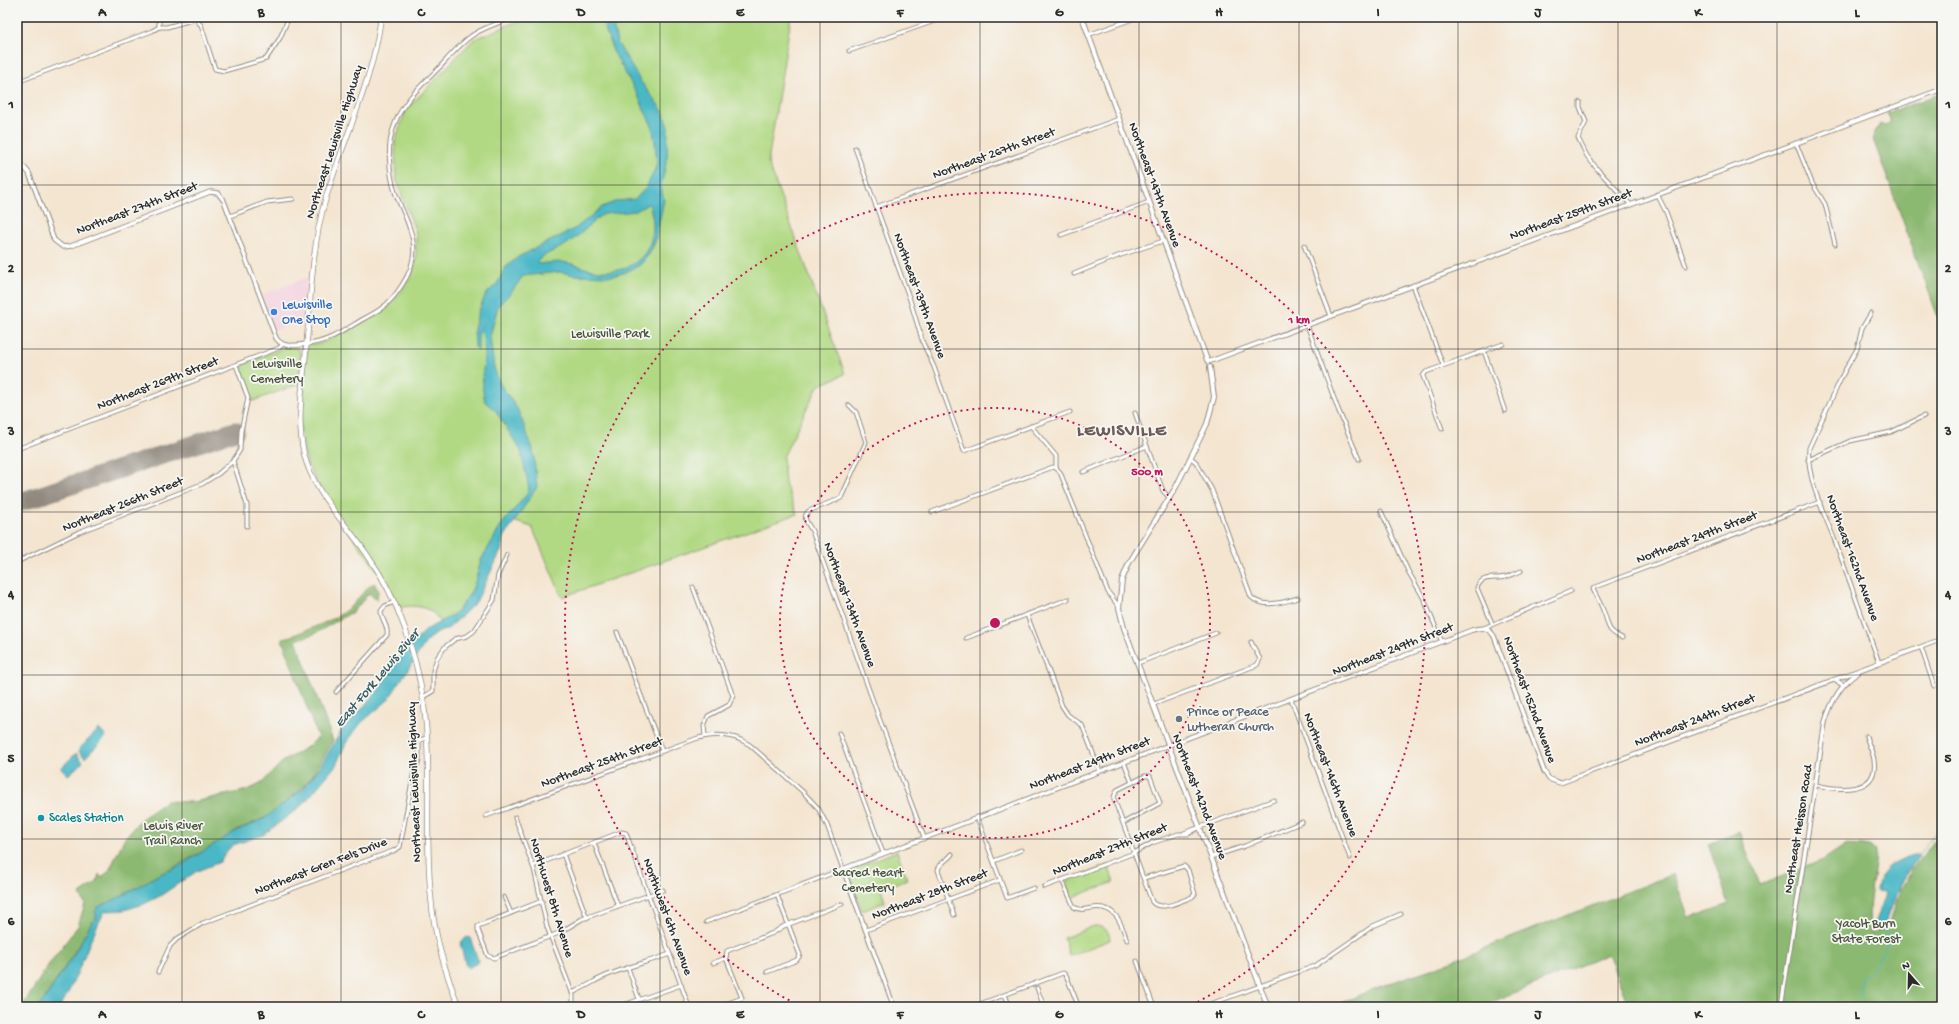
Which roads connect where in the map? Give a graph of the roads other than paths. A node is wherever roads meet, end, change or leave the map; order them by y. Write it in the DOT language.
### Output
graph roads {
  1 [pos="159,17"];
  2 [pos="289,17"];
  3 [pos="380,17"];
  4 [pos="511,17"];
  5 [pos="946,17"];
  6 [pos="1082,17"];
  7 [pos="1138,17"];
  8 [pos="159,26"];
  9 [pos="1088,34"];
  10 [pos="849,51"];
  11 [pos="17,82"];
  12 [pos="1942,89"];
  13 [pos="1580,102"];
  14 [pos="1119,119"];
  15 [pos="1796,142"];
  16 [pos="855,148"];
  17 [pos="17,165"];
  18 [pos="1657,194"];
  19 [pos="293,199"];
  20 [pos="1149,202"];
  21 [pos="1630,204"];
  22 [pos="876,207"];
  23 [pos="230,216"];
  24 [pos="1060,235"];
  25 [pos="1163,241"];
  26 [pos="1835,244"];
  27 [pos="1304,245"];
  28 [pos="1686,266"];
  29 [pos="1074,274"];
  30 [pos="1413,285"];
  31 [pos="1871,313"];
  32 [pos="1331,316"];
  33 [pos="1307,324"];
  34 [pos="307,344"];
  35 [pos="1503,344"];
  36 [pos="282,345"];
  37 [pos="1484,351"];
  38 [pos="1208,363"];
  39 [pos="236,364"];
  40 [pos="1443,365"];
  41 [pos="849,406"];
  42 [pos="1505,411"];
  43 [pos="1070,412"];
  44 [pos="1135,413"];
  45 [pos="1924,416"];
  46 [pos="1030,426"];
  47 [pos="1442,429"];
  48 [pos="1147,446"];
  49 [pos="17,448"];
  50 [pos="1191,458"];
  51 [pos="1359,459"];
  52 [pos="1808,460"];
  53 [pos="234,461"];
  54 [pos="1056,468"];
  55 [pos="1082,472"];
  56 [pos="1170,498"];
  57 [pos="1820,502"];
  58 [pos="1382,511"];
  59 [pos="932,512"];
  60 [pos="247,526"];
  61 [pos="507,555"];
  62 [pos="17,562"];
  63 [pos="1521,572"];
  64 [pos="693,587"];
  65 [pos="1571,591"];
  66 [pos="1298,598"];
  67 [pos="1068,599"];
  68 [pos="394,602"];
  69 [pos="1119,608"];
  70 [pos="1027,615"];
  71 [pos="1492,623"];
  72 [pos="1484,628"];
  73 [pos="617,632"];
  74 [pos="1216,633"];
  75 [pos="966,638"];
  76 [pos="1622,638"];
  77 [pos="1942,639"];
  78 [pos="1251,642"];
  79 [pos="1442,642"];
  80 [pos="1920,647"];
  81 [pos="1879,662"];
  82 [pos="1138,663"];
  83 [pos="1865,668"];
  84 [pos="1832,680"];
  85 [pos="1843,685"];
  86 [pos="1934,686"];
  87 [pos="336,692"];
  88 [pos="422,696"];
  89 [pos="1291,699"];
  90 [pos="1154,704"];
  91 [pos="839,733"];
  92 [pos="705,736"];
  93 [pos="1866,736"];
  94 [pos="426,738"];
  95 [pos="1168,745"];
  96 [pos="662,751"];
  97 [pos="1124,762"];
  98 [pos="1100,771"];
  99 [pos="1553,782"];
  100 [pos="1132,783"];
  101 [pos="1816,785"];
  102 [pos="1274,800"];
  103 [pos="486,816"];
  104 [pos="515,817"];
  105 [pos="977,817"];
  106 [pos="1123,822"];
  107 [pos="1302,822"];
  108 [pos="1200,827"];
  109 [pos="924,837"];
  110 [pos="594,842"];
  111 [pos="1021,850"];
  112 [pos="883,853"];
  113 [pos="1134,853"];
  114 [pos="563,854"];
  115 [pos="952,854"];
  116 [pos="1211,857"];
  117 [pos="1350,858"];
  118 [pos="994,861"];
  119 [pos="533,866"];
  120 [pos="844,869"];
  121 [pos="1144,878"];
  122 [pos="1000,880"];
  123 [pos="1062,880"];
  124 [pos="1044,886"];
  125 [pos="1034,888"];
  126 [pos="663,890"];
  127 [pos="648,895"];
  128 [pos="777,895"];
  129 [pos="504,897"];
  130 [pos="948,899"];
  131 [pos="542,901"];
  132 [pos="842,904"];
  133 [pos="618,906"];
  134 [pos="511,913"];
  135 [pos="1400,914"];
  136 [pos="954,915"];
  137 [pos="587,918"];
  138 [pos="706,922"];
  139 [pos="789,924"];
  140 [pos="866,930"];
  141 [pos="550,937"];
  142 [pos="1127,940"];
  143 [pos="670,954"];
  144 [pos="726,958"];
  145 [pos="1137,961"];
  146 [pos="713,963"];
  147 [pos="628,968"];
  148 [pos="158,972"];
  149 [pos="767,972"];
  150 [pos="681,985"];
  151 [pos="1260,986"];
  152 [pos="1037,988"];
  153 [pos="572,993"];
  154 [pos="1005,995"];
  155 [pos="639,999"];
  156 [pos="1078,1006"];
  157 [pos="459,1007"];
  158 [pos="574,1007"];
  159 [pos="618,1007"];
  160 [pos="689,1007"];
  161 [pos="718,1007"];
  162 [pos="894,1007"];
  163 [pos="972,1007"];
  164 [pos="1010,1007"];
  165 [pos="1044,1007"];
  166 [pos="1154,1007"];
  167 [pos="1202,1007"];
  168 [pos="1268,1007"];
  169 [pos="1781,1007"];
  1 -- 8 [label="street"];
  2 -- 8 [label="street"];
  3 -- 34 [label="main road, Northeast Lewisville Highway"];
  4 -- 34 [label="street"];
  5 -- 10 [label="street"];
  6 -- 9 [label="main road, Northeast 147th Avenue"];
  7 -- 9 [label="street"];
  8 -- 11 [label="street"];
  9 -- 14 [label="main road, Northeast 147th Avenue"];
  12 -- 15 [label="street, Northeast 259th Street"];
  13 -- 21 [label="street"];
  14 -- 20 [label="main road, Northeast 147th Avenue"];
  14 -- 22 [label="street, Northeast 267th Street"];
  15 -- 18 [label="street, Northeast 259th Street"];
  15 -- 26 [label="street"];
  16 -- 22 [label="street, Northeast 139th Avenue"];
  17 -- 23 [label="street, Northeast 274th Street"];
  18 -- 21 [label="street, Northeast 259th Street"];
  18 -- 28 [label="street"];
  19 -- 23 [label="street"];
  20 -- 24 [label="street"];
  20 -- 25 [label="main road, Northeast 147th Avenue"];
  21 -- 30 [label="street, Northeast 259th Street"];
  22 -- 46 [label="street, Northeast 139th Avenue"];
  23 -- 36 [label="street"];
  25 -- 29 [label="street"];
  25 -- 38 [label="main road, Northeast 147th Avenue"];
  27 -- 32 [label="street"];
  30 -- 32 [label="street, Northeast 259th Street"];
  30 -- 40 [label="street"];
  31 -- 52 [label="street"];
  32 -- 33 [label="street, Northeast 259th Street"];
  33 -- 38 [label="street, Northeast 259th Street"];
  33 -- 51 [label="street"];
  34 -- 36 [label="street, Northeast 269th Street"];
  34 -- 68 [label="main road, Northeast Lewisville Highway"];
  35 -- 37 [label="street"];
  36 -- 39 [label="street, Northeast 269th Street"];
  37 -- 40 [label="street"];
  37 -- 42 [label="street"];
  38 -- 50 [label="main road, Northeast 147th Avenue"];
  39 -- 49 [label="street, Northeast 269th Street"];
  39 -- 53 [label="street"];
  40 -- 47 [label="street"];
  41 -- 109 [label="street, Northeast 134th Avenue"];
  43 -- 46 [label="street"];
  44 -- 48 [label="street"];
  45 -- 52 [label="street"];
  46 -- 54 [label="street, Northeast 142nd Avenue"];
  48 -- 55 [label="street"];
  48 -- 56 [label="street"];
  50 -- 56 [label="main road, Northeast 147th Avenue"];
  50 -- 66 [label="street"];
  52 -- 57 [label="street, Northeast 162nd Avenue"];
  53 -- 60 [label="street"];
  53 -- 62 [label="street, Northeast 266th Street"];
  54 -- 59 [label="street"];
  54 -- 69 [label="street, Northeast 142nd Avenue"];
  56 -- 69 [label="main road, Northeast 147th Avenue"];
  57 -- 76 [label="street, Northeast 249th Street"];
  57 -- 81 [label="street, Northeast 162nd Avenue"];
  58 -- 79 [label="street"];
  61 -- 88 [label="street"];
  63 -- 71 [label="street, Northeast 152nd Avenue"];
  64 -- 92 [label="street"];
  65 -- 71 [label="street, Northeast 249th Street"];
  67 -- 70 [label="street"];
  68 -- 87 [label="street"];
  68 -- 88 [label="main road, Northeast Lewisville Highway"];
  69 -- 82 [label="main road, Northeast 142nd Avenue"];
  70 -- 75 [label="street"];
  70 -- 98 [label="street"];
  71 -- 72 [label="street, Northeast 249th Street"];
  72 -- 79 [label="street, Northeast 249th Street"];
  72 -- 99 [label="street, Northeast 152nd Avenue"];
  73 -- 96 [label="street"];
  74 -- 82 [label="street"];
  77 -- 80 [label="street"];
  78 -- 90 [label="street"];
  79 -- 89 [label="street, Northeast 249th Street"];
  80 -- 81 [label="street"];
  80 -- 86 [label="street"];
  81 -- 83 [label="street"];
  82 -- 90 [label="main road, Northeast 142nd Avenue"];
  83 -- 84 [label="street, Northeast 244th Street"];
  83 -- 85 [label="street, Northeast Heisson Road"];
  84 -- 85 [label="street"];
  84 -- 99 [label="street, Northeast 244th Street"];
  85 -- 101 [label="street, Northeast Heisson Road"];
  88 -- 94 [label="main road, Northeast Lewisville Highway"];
  89 -- 95 [label="street, Northeast 249th Street"];
  89 -- 117 [label="street, Northeast 146th Avenue"];
  90 -- 95 [label="main road, Northeast 142nd Avenue"];
  91 -- 112 [label="street"];
  92 -- 96 [label="street, Northeast 254th Street"];
  92 -- 120 [label="street, Northeast 254th Street"];
  93 -- 101 [label="street"];
  94 -- 148 [label="street, Northeast Gren Fels Drive"];
  94 -- 157 [label="main road, Northeast Lewisville Highway"];
  95 -- 97 [label="street, Northeast 249th Street"];
  95 -- 108 [label="main road, Northeast 142nd Avenue"];
  96 -- 103 [label="street, Northeast 254th Street"];
  97 -- 98 [label="street, Northeast 249th Street"];
  97 -- 100 [label="street"];
  98 -- 105 [label="street, Northeast 249th Street"];
  100 -- 106 [label="street"];
  100 -- 106 [label="street"];
  101 -- 169 [label="street, Northeast Heisson Road"];
  102 -- 108 [label="street, Northeast 27th Street"];
  104 -- 119 [label="street, Northwest 8th Avenue"];
  105 -- 109 [label="street, Northeast 249th Street"];
  105 -- 118 [label="street"];
  106 -- 113 [label="street"];
  107 -- 116 [label="street"];
  108 -- 113 [label="street, Northeast 27th Street"];
  108 -- 116 [label="main road, Northeast 142nd Avenue"];
  109 -- 112 [label="street, Northeast 249th Street"];
  110 -- 114 [label="street"];
  110 -- 127 [label="street, Northwest 6th Avenue"];
  110 -- 133 [label="street"];
  111 -- 118 [label="street"];
  112 -- 120 [label="street, Northeast 249th Street"];
  113 -- 121 [label="street"];
  113 -- 123 [label="street, Northeast 27th Street"];
  114 -- 119 [label="street"];
  114 -- 137 [label="street"];
  115 -- 130 [label="street"];
  116 -- 151 [label="main road, Northeast 142nd Avenue"];
  118 -- 122 [label="street"];
  119 -- 131 [label="street, Northwest 8th Avenue"];
  120 -- 128 [label="street, Northeast 249th Street"];
  120 -- 140 [label="street"];
  121 -- 121 [label="street"];
  122 -- 125 [label="street"];
  122 -- 130 [label="street, Northeast 28th Street"];
  123 -- 124 [label="street, Northeast 27th Street"];
  123 -- 142 [label="street"];
  126 -- 127 [label="street"];
  127 -- 133 [label="street"];
  127 -- 143 [label="street, Northwest 6th Avenue"];
  128 -- 138 [label="street, Northeast 249th Street"];
  128 -- 139 [label="street"];
  129 -- 134 [label="street"];
  130 -- 136 [label="street"];
  130 -- 140 [label="street, Northeast 28th Street"];
  131 -- 134 [label="street"];
  131 -- 141 [label="street, Northwest 8th Avenue"];
  132 -- 139 [label="street"];
  133 -- 137 [label="street"];
  134 -- 141 [label="street"];
  135 -- 151 [label="street"];
  137 -- 141 [label="street"];
  139 -- 144 [label="street"];
  139 -- 149 [label="street"];
  140 -- 162 [label="street"];
  141 -- 153 [label="street, Northwest 8th Avenue"];
  143 -- 147 [label="street"];
  143 -- 150 [label="street, Northwest 6th Avenue"];
  144 -- 146 [label="street"];
  144 -- 161 [label="street"];
  145 -- 166 [label="street"];
  147 -- 153 [label="street"];
  147 -- 155 [label="street"];
  150 -- 155 [label="street"];
  150 -- 160 [label="street, Northwest 6th Avenue"];
  151 -- 167 [label="street"];
  151 -- 168 [label="main road, Northeast 142nd Avenue"];
  152 -- 165 [label="street"];
  153 -- 158 [label="street, Northwest 8th Avenue"];
  154 -- 156 [label="street"];
  154 -- 163 [label="street"];
  154 -- 164 [label="street"];
  155 -- 159 [label="street"];
}
